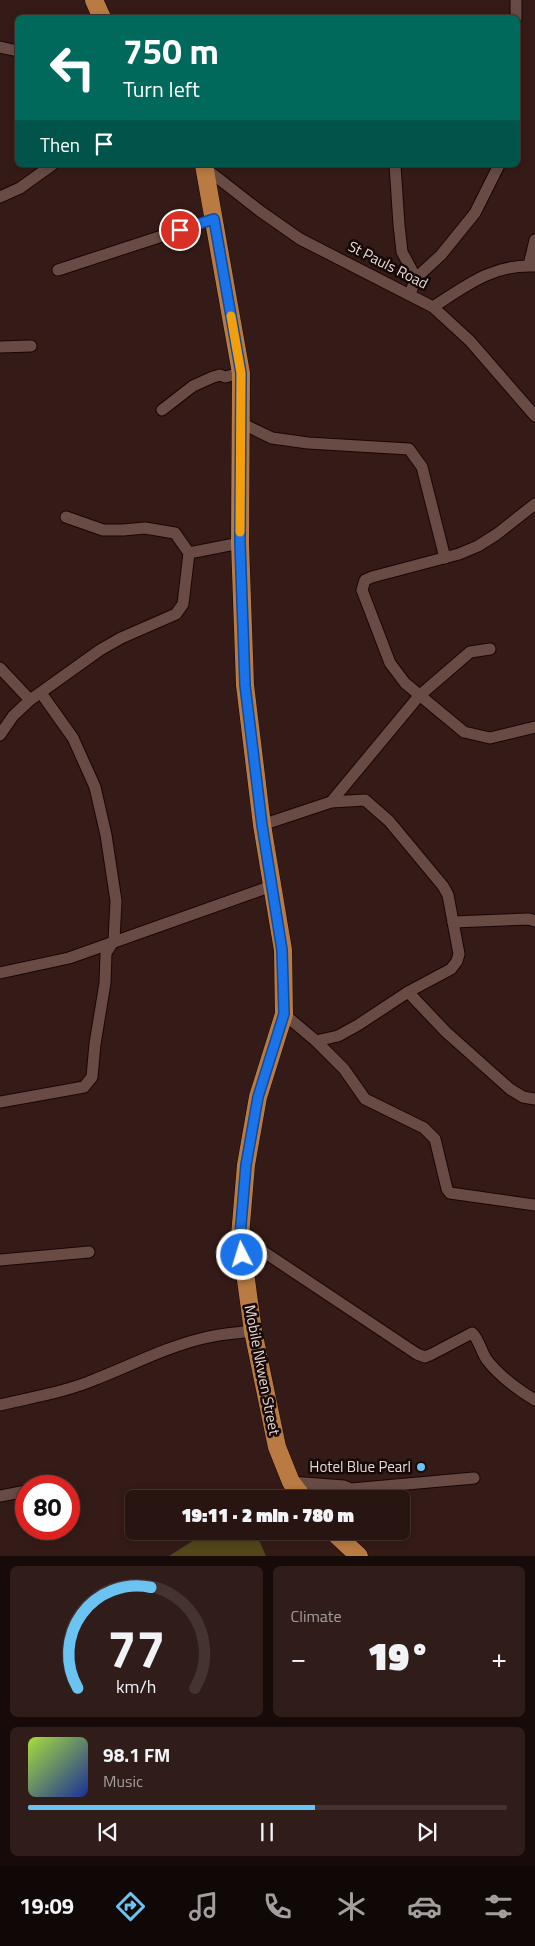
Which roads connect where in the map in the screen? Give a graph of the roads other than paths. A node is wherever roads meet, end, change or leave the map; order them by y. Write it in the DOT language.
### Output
graph roads {
  1 [pos="94,0"];
  2 [pos="516,0"];
  3 [pos="101,15"];
  4 [pos="516,15"];
  5 [pos="0,47"];
  6 [pos="15,50"];
  7 [pos="49,167"];
  8 [pos="204,167"];
  9 [pos="205,167"];
  10 [pos="395,167"];
  11 [pos="498,167"];
  12 [pos="0,197"];
  13 [pos="214,219"];
  14 [pos="535,240"];
  15 [pos="532,266"];
  16 [pos="58,270"];
  17 [pos="416,278"];
  18 [pos="410,294"];
  19 [pos="433,307"];
  20 [pos="31,346"];
  21 [pos="0,347"];
  22 [pos="241,373"];
  23 [pos="162,410"];
  24 [pos="535,416"];
  25 [pos="241,423"];
  26 [pos="535,504"];
  27 [pos="66,518"];
  28 [pos="240,543"];
  29 [pos="188,553"];
  30 [pos="445,558"];
  31 [pos="490,649"];
  32 [pos="0,668"];
  33 [pos="41,692"];
  34 [pos="419,696"];
  35 [pos="30,700"];
  36 [pos="535,728"];
  37 [pos="0,735"];
  38 [pos="331,802"];
  39 [pos="262,825"];
  40 [pos="272,886"];
  41 [pos="535,921"];
  42 [pos="453,922"];
  43 [pos="114,940"];
  44 [pos="0,973"];
  45 [pos="408,992"];
  46 [pos="284,1014"];
  47 [pos="316,1042"];
  48 [pos="535,1099"];
  49 [pos="0,1102"];
  50 [pos="535,1205"];
  51 [pos="240,1236"];
  52 [pos="89,1252"];
  53 [pos="0,1260"];
  54 [pos="253,1331"];
  55 [pos="535,1400"];
  56 [pos="0,1405"];
  57 [pos="474,1478"];
  58 [pos="291,1482"];
  59 [pos="297,1490"];
  60 [pos="15,1493"];
  61 [pos="0,1496"];
  62 [pos="342,1540"];
  63 [pos="359,1556"];
  1 -- 3 [label="highway"];
  2 -- 4 [label="street"];
  5 -- 6 [label="street"];
  7 -- 12 [label="street"];
  8 -- 13 [label="highway, Mobile Nkwen Street"];
  9 -- 18 [label="street, St Pauls Road"];
  10 -- 17 [label="street"];
  11 -- 17 [label="street"];
  13 -- 16 [label="street"];
  13 -- 22 [label="highway, Mobile Nkwen Street"];
  14 -- 15 [label="street"];
  15 -- 19 [label="street"];
  17 -- 18 [label="street"];
  18 -- 19 [label="street, St Pauls Road"];
  19 -- 24 [label="street, St Pauls Road"];
  20 -- 21 [label="street"];
  22 -- 23 [label="street"];
  22 -- 25 [label="highway, Mobile Nkwen Street"];
  25 -- 28 [label="highway, Mobile Nkwen Street"];
  25 -- 30 [label="street"];
  26 -- 30 [label="street"];
  27 -- 29 [label="street"];
  28 -- 29 [label="street"];
  28 -- 39 [label="highway, Mobile Nkwen Street"];
  29 -- 33 [label="street"];
  30 -- 34 [label="street"];
  31 -- 34 [label="street"];
  32 -- 35 [label="street"];
  33 -- 35 [label="street"];
  33 -- 43 [label="street"];
  34 -- 36 [label="street"];
  34 -- 38 [label="street"];
  35 -- 37 [label="street"];
  38 -- 39 [label="street"];
  38 -- 42 [label="street"];
  39 -- 40 [label="highway, Mobile Nkwen Street"];
  40 -- 43 [label="street"];
  40 -- 46 [label="highway, Mobile Nkwen Street"];
  41 -- 42 [label="street"];
  42 -- 45 [label="street"];
  43 -- 44 [label="street"];
  43 -- 49 [label="street"];
  45 -- 47 [label="street"];
  45 -- 48 [label="street"];
  46 -- 47 [label="street"];
  46 -- 51 [label="highway, Mobile Nkwen Street"];
  47 -- 50 [label="street"];
  51 -- 54 [label="highway, Mobile Nkwen Street"];
  51 -- 55 [label="street"];
  52 -- 53 [label="street"];
  54 -- 56 [label="street"];
  54 -- 58 [label="highway, Mobile Nkwen Street"];
  57 -- 58 [label="street"];
  58 -- 59 [label="highway, Mobile Nkwen Street"];
  60 -- 61 [label="street"];
  62 -- 63 [label="highway"];
}
